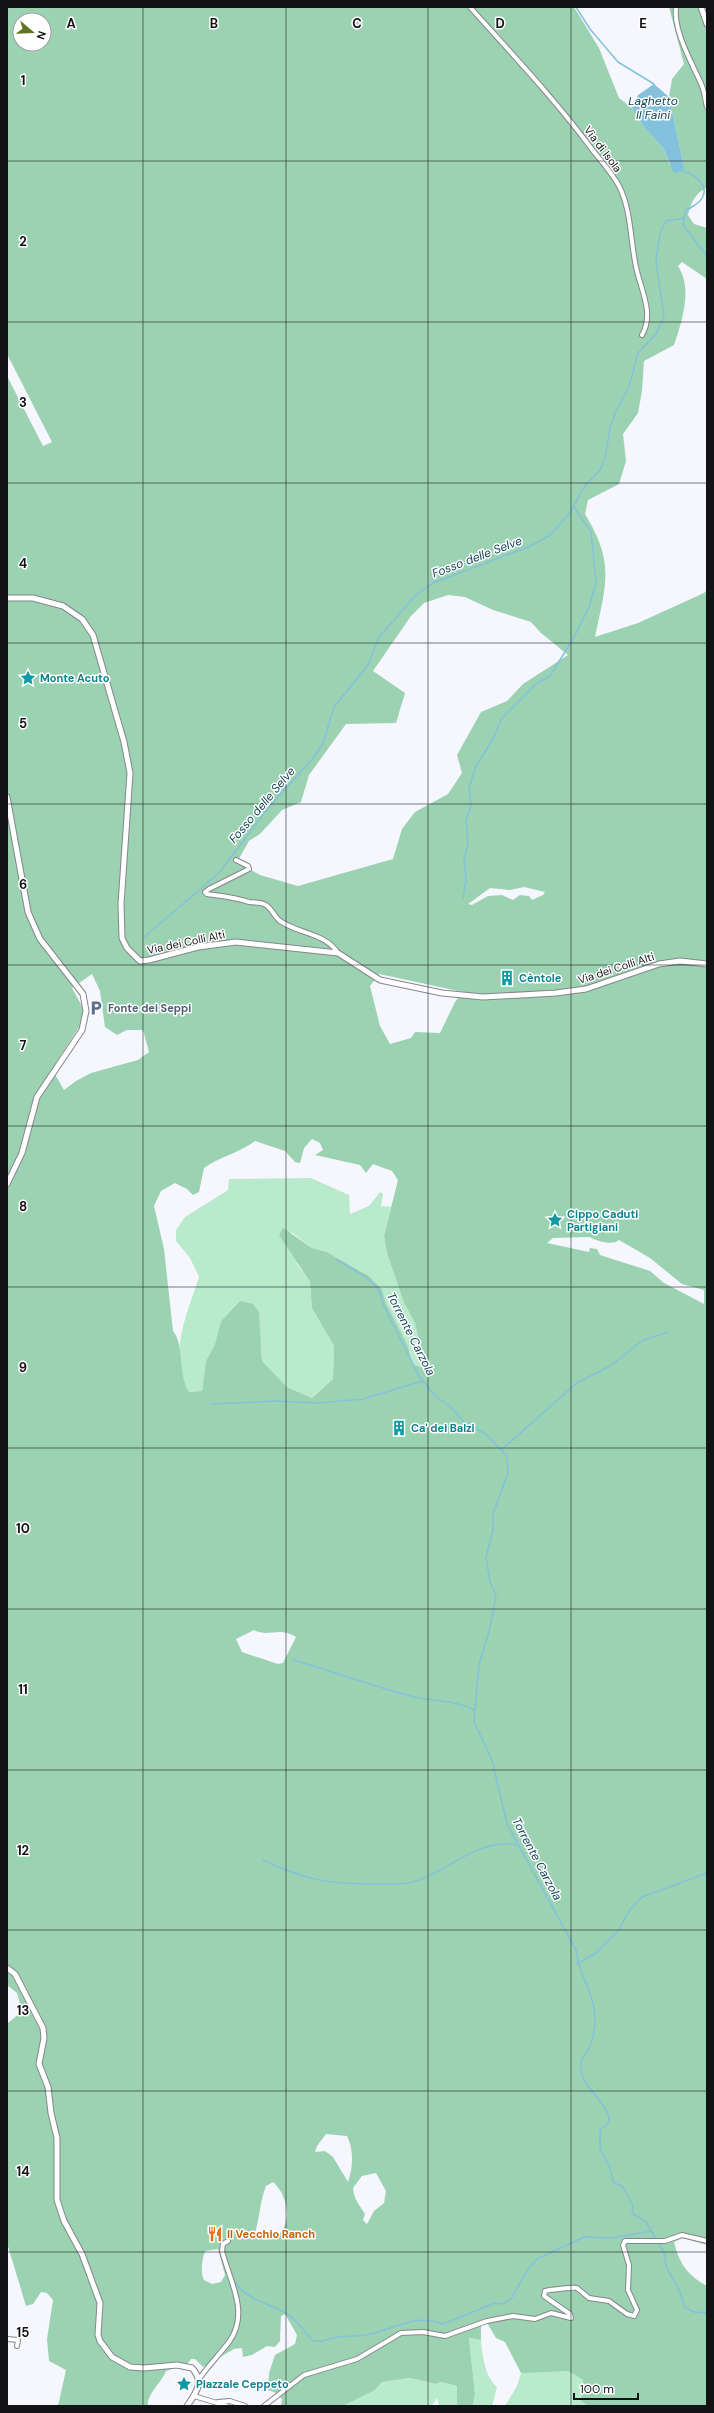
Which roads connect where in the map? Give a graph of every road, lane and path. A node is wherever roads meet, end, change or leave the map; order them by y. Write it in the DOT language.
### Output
graph roads {
  1 [pos="470,7"];
  2 [pos="676,7"];
  3 [pos="701,7"];
  4 [pos="707,24"];
  5 [pos="707,107"];
  6 [pos="642,335"];
  7 [pos="7,598"];
  8 [pos="7,797"];
  9 [pos="236,860"];
  10 [pos="338,953"];
  11 [pos="707,964"];
  12 [pos="7,1184"];
  13 [pos="7,1968"];
  14 [pos="228,2241"];
  15 [pos="707,2241"];
  16 [pos="7,2339"];
  17 [pos="17,2346"];
  18 [pos="199,2379"];
  19 [pos="194,2396"];
  20 [pos="218,2402"];
  21 [pos="188,2405"];
  22 [pos="227,2406"];
  23 [pos="245,2406"];
  24 [pos="264,2406"];
  1 -- 6 [label="street, Via di Isola"];
  2 -- 5 [label="street"];
  3 -- 4 [label="street"];
  7 -- 10 [label="street, Via dei Colli Alti"];
  8 -- 12 [label="street"];
  9 -- 10 [label="street"];
  10 -- 11 [label="street, Via dei Colli Alti"];
  13 -- 18 [label="street"];
  14 -- 18 [label="street"];
  15 -- 24 [label="street"];
  16 -- 17 [label="street"];
  18 -- 19 [label="street"];
  19 -- 20 [label="street"];
  19 -- 21 [label="street"];
  20 -- 22 [label="street"];
  20 -- 23 [label="street"];
}
